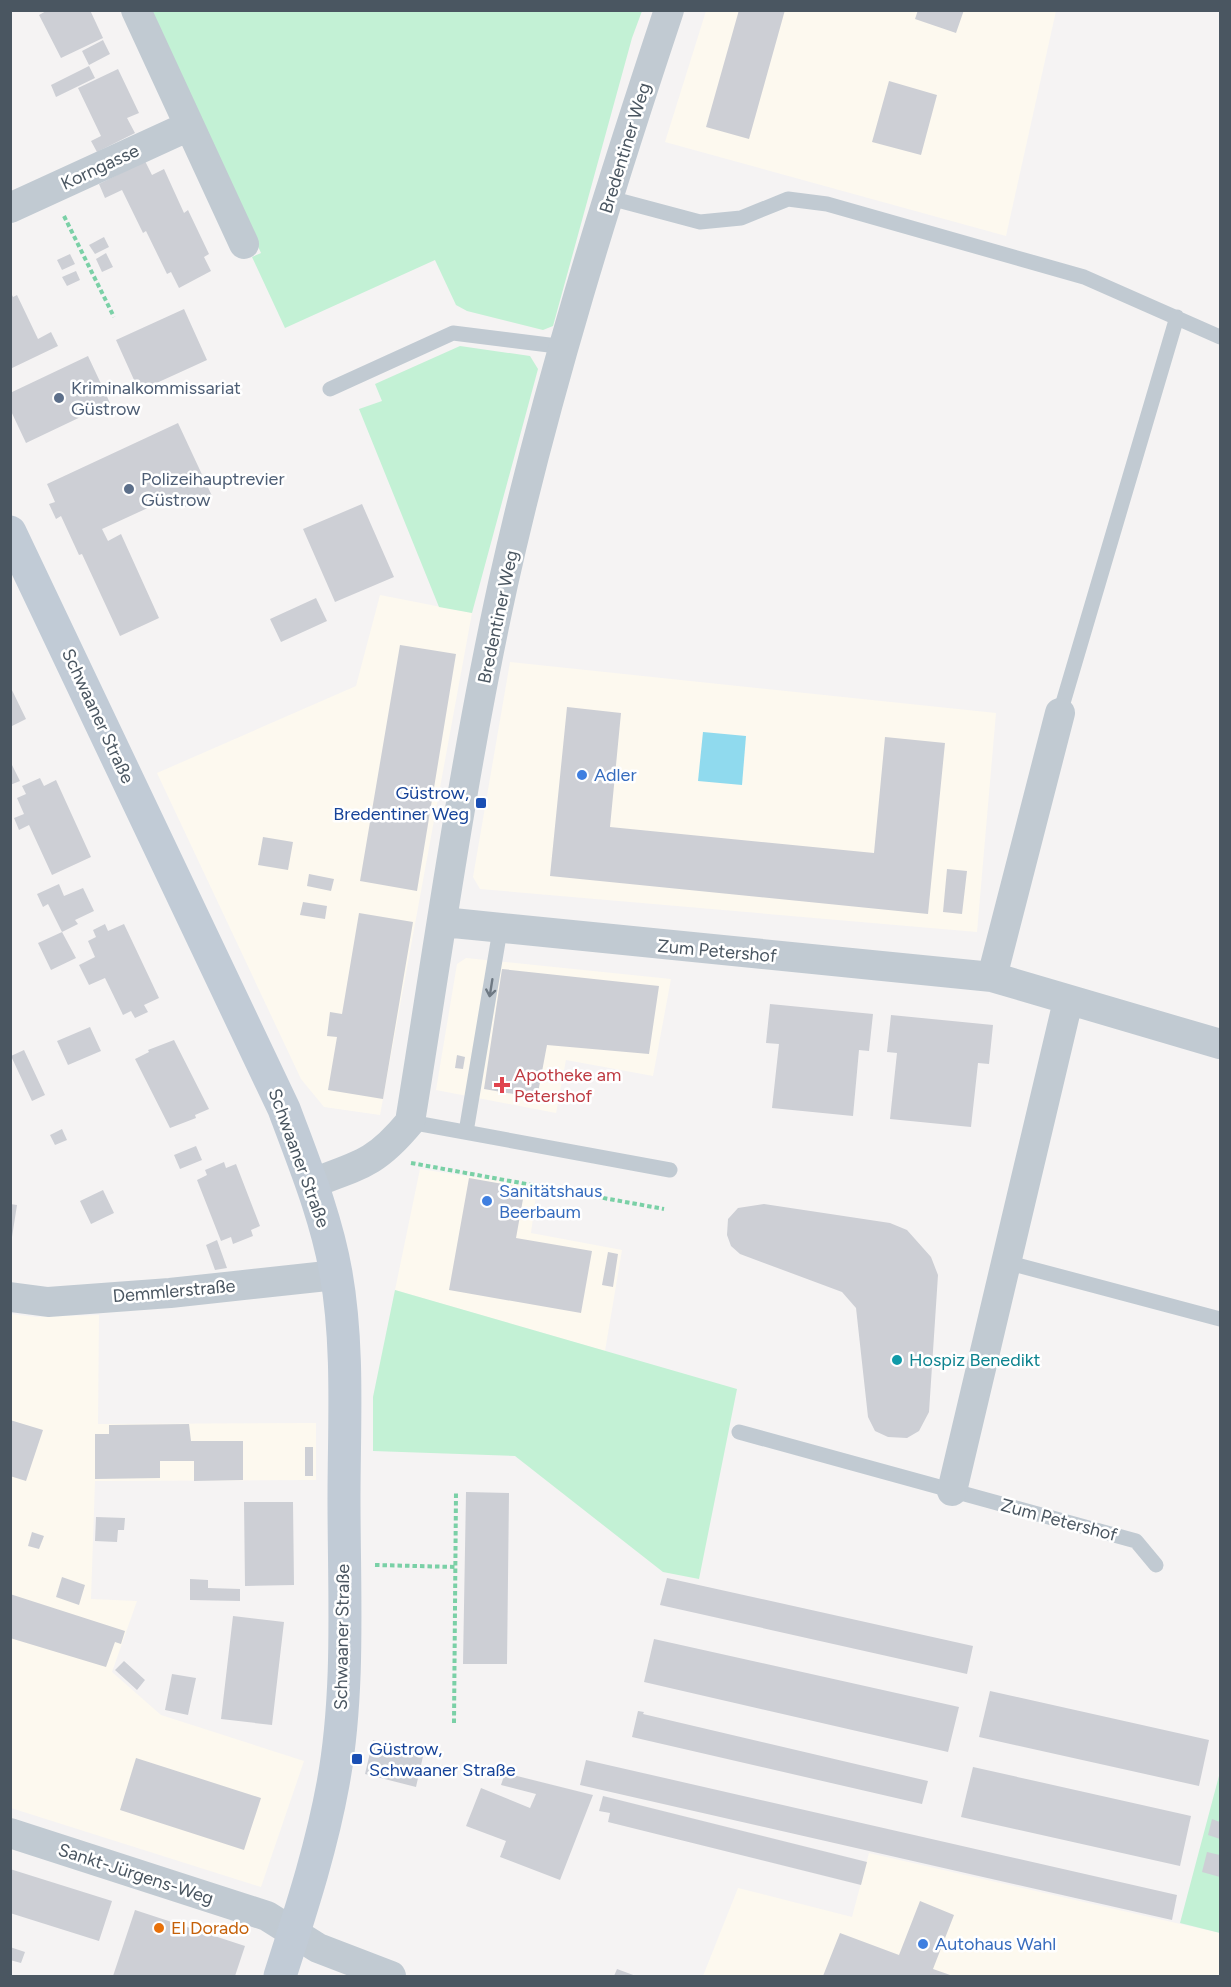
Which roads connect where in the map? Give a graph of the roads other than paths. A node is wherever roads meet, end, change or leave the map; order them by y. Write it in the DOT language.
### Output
graph roads {
  1 [pos="136,10"];
  2 [pos="669,10"];
  3 [pos="189,126"];
  4 [pos="610,198"];
  5 [pos="10,208"];
  6 [pos="244,244"];
  7 [pos="1177,317"];
  8 [pos="1221,337"];
  9 [pos="565,348"];
  10 [pos="330,389"];
  11 [pos="14,550"];
  12 [pos="1060,713"];
  13 [pos="443,922"];
  14 [pos="500,930"];
  15 [pos="992,977"];
  16 [pos="1068,1001"];
  17 [pos="1221,1044"];
  18 [pos="410,1122"];
  19 [pos="466,1132"];
  20 [pos="670,1170"];
  21 [pos="312,1183"];
  22 [pos="1006,1262"];
  23 [pos="336,1275"];
  24 [pos="10,1297"];
  25 [pos="1221,1319"];
  26 [pos="739,1432"];
  27 [pos="952,1491"];
  28 [pos="1156,1565"];
  29 [pos="10,1833"];
  30 [pos="294,1932"];
  31 [pos="280,1977"];
  32 [pos="391,1977"];
  1 -- 3 [label="street"];
  2 -- 4 [label="street, Bredentiner Weg"];
  3 -- 5 [label="street, Korngasse"];
  3 -- 6 [label="street"];
  4 -- 7 [label="lane"];
  4 -- 9 [label="street, Bredentiner Weg"];
  7 -- 8 [label="lane"];
  7 -- 12 [label="lane"];
  9 -- 10 [label="lane"];
  9 -- 13 [label="street, Bredentiner Weg"];
  11 -- 21 [label="main road, Schwaaner Straße"];
  12 -- 15 [label="street"];
  13 -- 14 [label="street, Zum Petershof"];
  13 -- 18 [label="street, Bredentiner Weg"];
  14 -- 15 [label="street, Zum Petershof"];
  14 -- 19 [label="lane, one-way"];
  15 -- 16 [label="street, Zum Petershof"];
  16 -- 17 [label="street, Zum Petershof"];
  16 -- 22 [label="street"];
  18 -- 19 [label="lane"];
  18 -- 21 [label="street"];
  19 -- 20 [label="lane"];
  21 -- 23 [label="main road, Schwaaner Straße"];
  22 -- 25 [label="lane"];
  22 -- 27 [label="street"];
  23 -- 24 [label="street, Demmlerstraße"];
  23 -- 30 [label="main road, Schwaaner Straße"];
  26 -- 27 [label="lane, Zum Petershof"];
  27 -- 28 [label="lane, Zum Petershof"];
  29 -- 30 [label="street, Sankt-Jürgens-Weg"];
  30 -- 31 [label="main road, Schwaaner Straße"];
  30 -- 32 [label="street, Sankt-Jürgens-Weg"];
}
